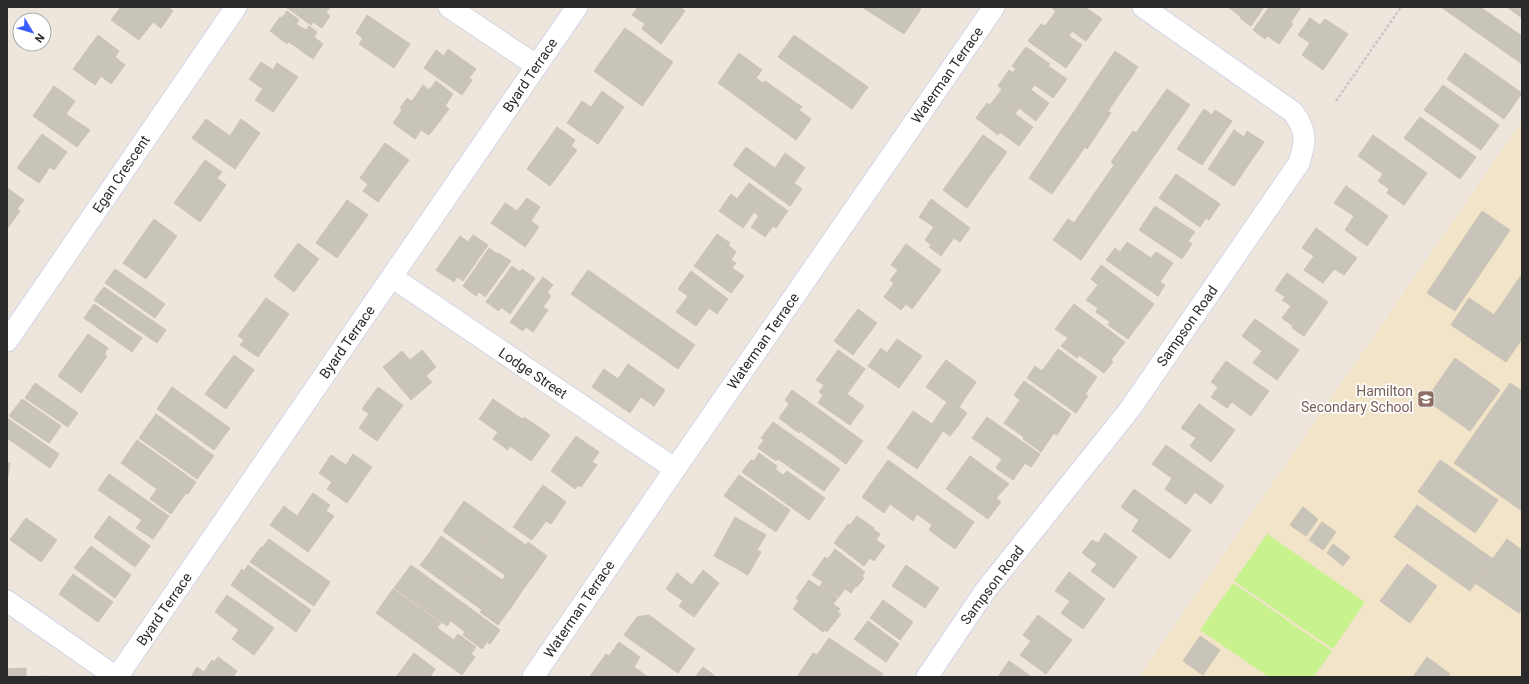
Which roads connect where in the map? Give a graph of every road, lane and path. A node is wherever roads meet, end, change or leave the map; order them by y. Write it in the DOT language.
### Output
graph roads {
  1 [pos="236,7"];
  2 [pos="449,7"];
  3 [pos="577,7"];
  4 [pos="994,7"];
  5 [pos="1143,7"];
  6 [pos="1401,7"];
  7 [pos="536,66"];
  8 [pos="1336,101"];
  9 [pos="392,277"];
  10 [pos="7,341"];
  11 [pos="675,469"];
  12 [pos="7,601"];
  13 [pos="536,676"];
  14 [pos="117,677"];
  15 [pos="927,677"];
  1 -- 10 [label="street, Egan Crescent"];
  2 -- 7 [label="street"];
  3 -- 7 [label="street, Byard Terrace"];
  4 -- 11 [label="street, Waterman Terrace"];
  5 -- 15 [label="street, Sampson Road"];
  6 -- 8 [label="path"];
  7 -- 9 [label="street, Byard Terrace"];
  9 -- 11 [label="street, Lodge Street"];
  9 -- 14 [label="street, Byard Terrace"];
  11 -- 13 [label="street, Waterman Terrace"];
  12 -- 14 [label="street"];
}
